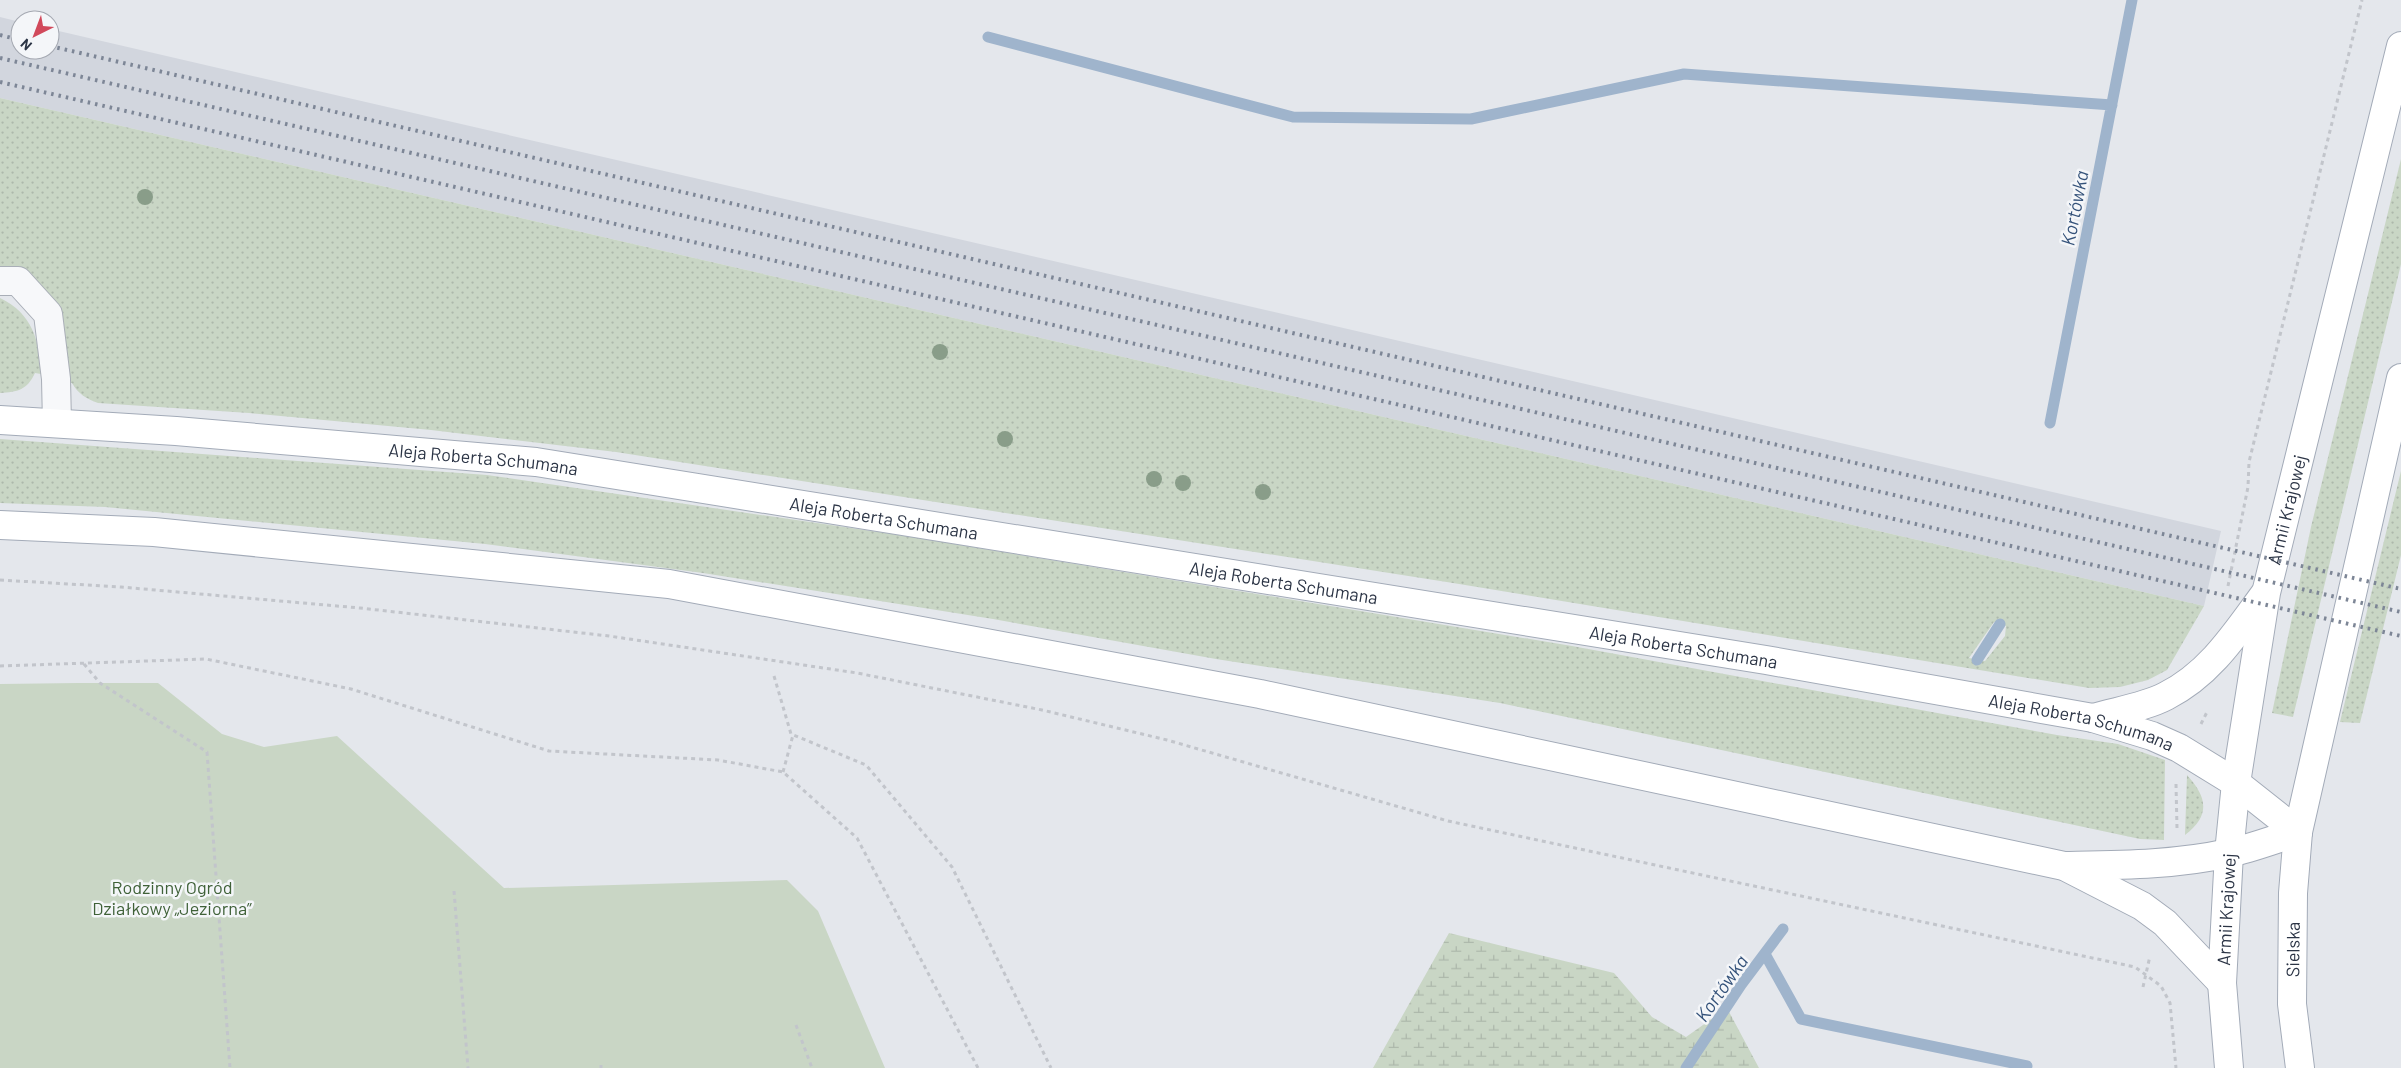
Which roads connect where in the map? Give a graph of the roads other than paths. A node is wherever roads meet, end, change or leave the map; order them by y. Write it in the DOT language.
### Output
graph roads {
  1 [pos="2401,46"];
  2 [pos="0,281"];
  3 [pos="2401,378"];
  4 [pos="0,420"];
  5 [pos="57,423"];
  6 [pos="0,524"];
  7 [pos="2266,593"];
  8 [pos="2093,718"];
  9 [pos="2236,783"];
  10 [pos="2298,832"];
  11 [pos="2229,853"];
  12 [pos="2064,866"];
  13 [pos="2222,982"];
  14 [pos="2229,1068"];
  15 [pos="2300,1068"];
  1 -- 7 [label="main road, Armii Krajowej"];
  2 -- 5 [label="lane"];
  3 -- 10 [label="main road"];
  4 -- 5 [label="main road, Aleja Roberta Schumana"];
  5 -- 8 [label="main road, Aleja Roberta Schumana"];
  6 -- 12 [label="main road"];
  7 -- 8 [label="main road"];
  7 -- 9 [label="main road, Armii Krajowej"];
  8 -- 9 [label="main road, Aleja Roberta Schumana"];
  9 -- 10 [label="main road, Aleja Roberta Schumana"];
  9 -- 11 [label="main road, Armii Krajowej"];
  10 -- 11 [label="main road"];
  10 -- 15 [label="main road, Sielska"];
  11 -- 12 [label="main road"];
  11 -- 13 [label="main road, Armii Krajowej"];
  12 -- 13 [label="main road"];
  13 -- 14 [label="main road"];
}
